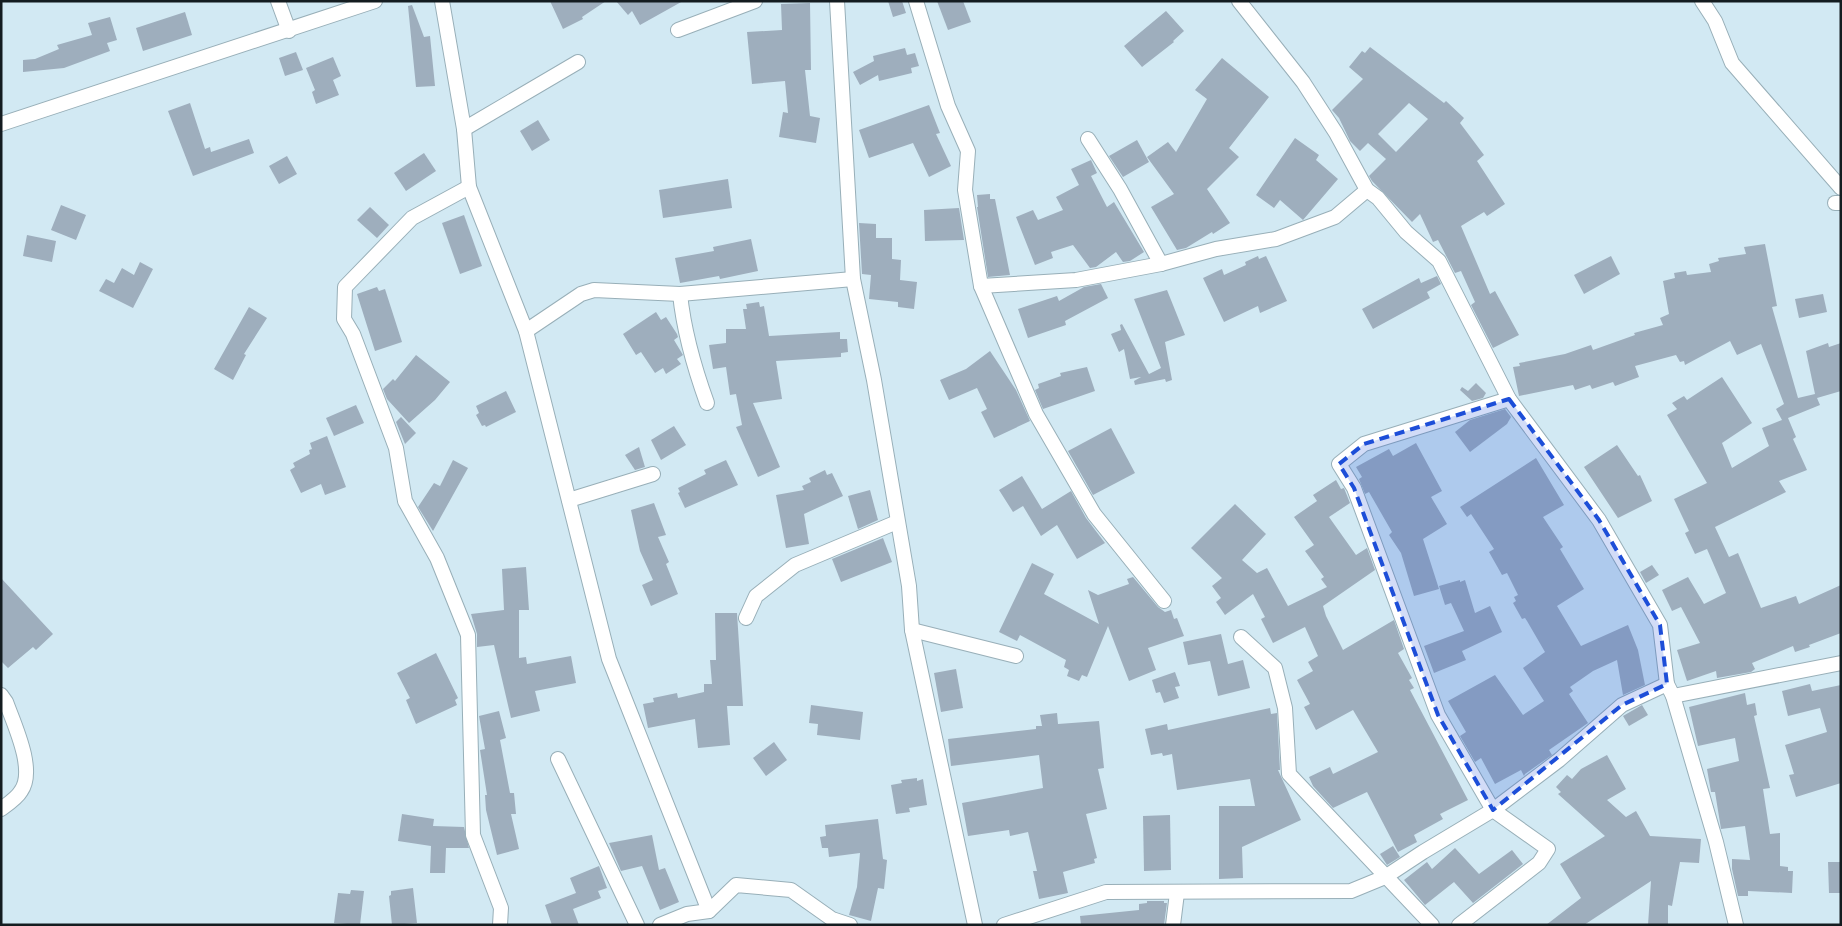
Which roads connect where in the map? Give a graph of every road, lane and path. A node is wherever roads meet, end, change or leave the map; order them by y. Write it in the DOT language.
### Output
graph roads {
  1 [pos="278,1"];
  2 [pos="375,1"];
  3 [pos="442,1"];
  4 [pos="755,1"];
  5 [pos="837,1"];
  6 [pos="916,1"];
  7 [pos="1239,1"];
  8 [pos="1702,1"];
  9 [pos="678,30"];
  10 [pos="289,31"];
  11 [pos="578,62"];
  12 [pos="1,124"];
  13 [pos="464,129"];
  14 [pos="1088,139"];
  15 [pos="469,187"];
  16 [pos="1841,188"];
  17 [pos="1367,190"];
  18 [pos="1162,264"];
  19 [pos="853,279"];
  20 [pos="982,286"];
  21 [pos="680,294"];
  22 [pos="526,330"];
  23 [pos="1509,400"];
  24 [pos="707,403"];
  25 [pos="653,474"];
  26 [pos="569,500"];
  27 [pos="897,522"];
  28 [pos="1164,600"];
  29 [pos="746,618"];
  30 [pos="912,630"];
  31 [pos="1241,637"];
  32 [pos="1016,656"];
  33 [pos="1841,663"];
  34 [pos="1670,690"];
  35 [pos="1,695"];
  36 [pos="558,759"];
  37 [pos="1,809"];
  38 [pos="1493,810"];
  39 [pos="1385,877"];
  40 [pos="1177,893"];
  41 [pos="709,911"];
  42 [pos="1426,923"];
  43 [pos="500,925"];
  44 [pos="637,925"];
  45 [pos="660,925"];
  46 [pos="850,925"];
  47 [pos="975,925"];
  48 [pos="1004,925"];
  49 [pos="1173,925"];
  50 [pos="1459,925"];
  51 [pos="1736,925"];
  1 -- 10 [label="street"];
  2 -- 10 [label="street"];
  3 -- 13 [label="street"];
  4 -- 9 [label="street"];
  5 -- 19 [label="street"];
  6 -- 20 [label="street"];
  7 -- 17 [label="street"];
  8 -- 16 [label="street"];
  10 -- 12 [label="street"];
  11 -- 13 [label="street"];
  13 -- 15 [label="street"];
  14 -- 18 [label="street"];
  15 -- 22 [label="street"];
  15 -- 43 [label="street"];
  17 -- 18 [label="street"];
  17 -- 23 [label="street"];
  18 -- 20 [label="street"];
  19 -- 21 [label="street"];
  19 -- 27 [label="street"];
  20 -- 28 [label="street"];
  21 -- 22 [label="street"];
  21 -- 24 [label="street"];
  22 -- 26 [label="street"];
  23 -- 34 [label="street"];
  23 -- 38 [label="street"];
  25 -- 26 [label="street"];
  26 -- 41 [label="street"];
  27 -- 29 [label="street"];
  27 -- 30 [label="street"];
  30 -- 32 [label="street"];
  30 -- 47 [label="street"];
  31 -- 39 [label="street"];
  33 -- 34 [label="street"];
  34 -- 38 [label="street"];
  34 -- 51 [label="street"];
  35 -- 37 [label="street"];
  36 -- 44 [label="street"];
  38 -- 39 [label="street"];
  38 -- 50 [label="street"];
  39 -- 40 [label="street"];
  39 -- 42 [label="street"];
  40 -- 48 [label="street"];
  40 -- 49 [label="street"];
  41 -- 45 [label="street"];
  41 -- 46 [label="street"];
}
